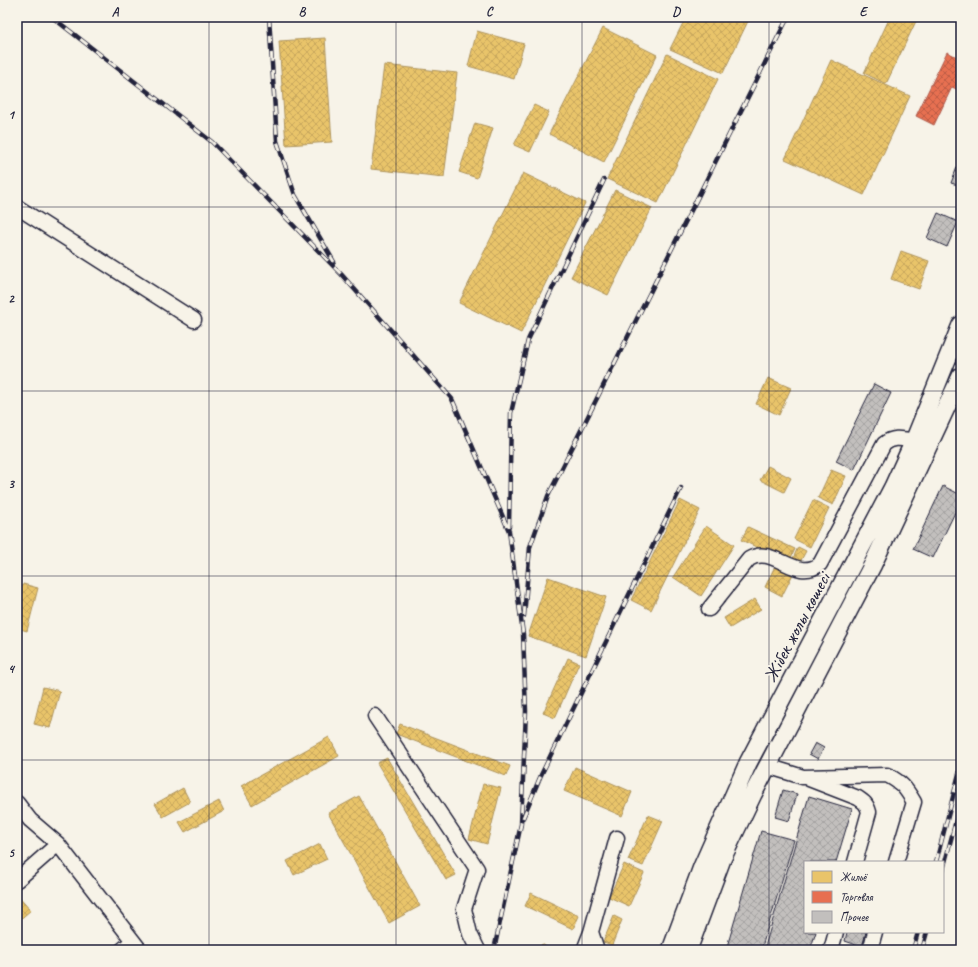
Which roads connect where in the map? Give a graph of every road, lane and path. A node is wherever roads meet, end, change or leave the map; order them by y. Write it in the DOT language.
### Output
graph roads {
  1 [pos="17,207"];
  2 [pos="194,320"];
  3 [pos="961,325"];
  4 [pos="961,376"];
  5 [pos="914,441"];
  6 [pos="709,609"];
  7 [pos="375,716"];
  8 [pos="767,766"];
  9 [pos="803,777"];
  10 [pos="17,803"];
  11 [pos="617,838"];
  12 [pos="58,844"];
  13 [pos="855,861"];
  14 [pos="896,861"];
  15 [pos="17,880"];
  16 [pos="592,932"];
  17 [pos="836,933"];
  18 [pos="875,933"];
  19 [pos="137,945"];
  20 [pos="122,950"];
  21 [pos="478,950"];
  22 [pos="584,950"];
  23 [pos="597,950"];
  24 [pos="671,950"];
  25 [pos="688,950"];
  26 [pos="831,950"];
  27 [pos="870,950"];
  1 -- 2 [label="street"];
  3 -- 5 [label="main road, Жібек жолы көшесі"];
  4 -- 8 [label="main road, Жібек жолы көшесі"];
  5 -- 6 [label="street"];
  5 -- 24 [label="main road, Жібек жолы көшесі"];
  7 -- 21 [label="street"];
  8 -- 9 [label="street"];
  8 -- 25 [label="main road, Жібек жолы көшесі"];
  9 -- 13 [label="street"];
  9 -- 14 [label="street"];
  10 -- 12 [label="street"];
  11 -- 16 [label="street"];
  12 -- 15 [label="street"];
  12 -- 19 [label="street"];
  16 -- 22 [label="street"];
  16 -- 23 [label="street"];
  17 -- 26 [label="street"];
  18 -- 27 [label="street"];
  19 -- 20 [label="street"];
}
